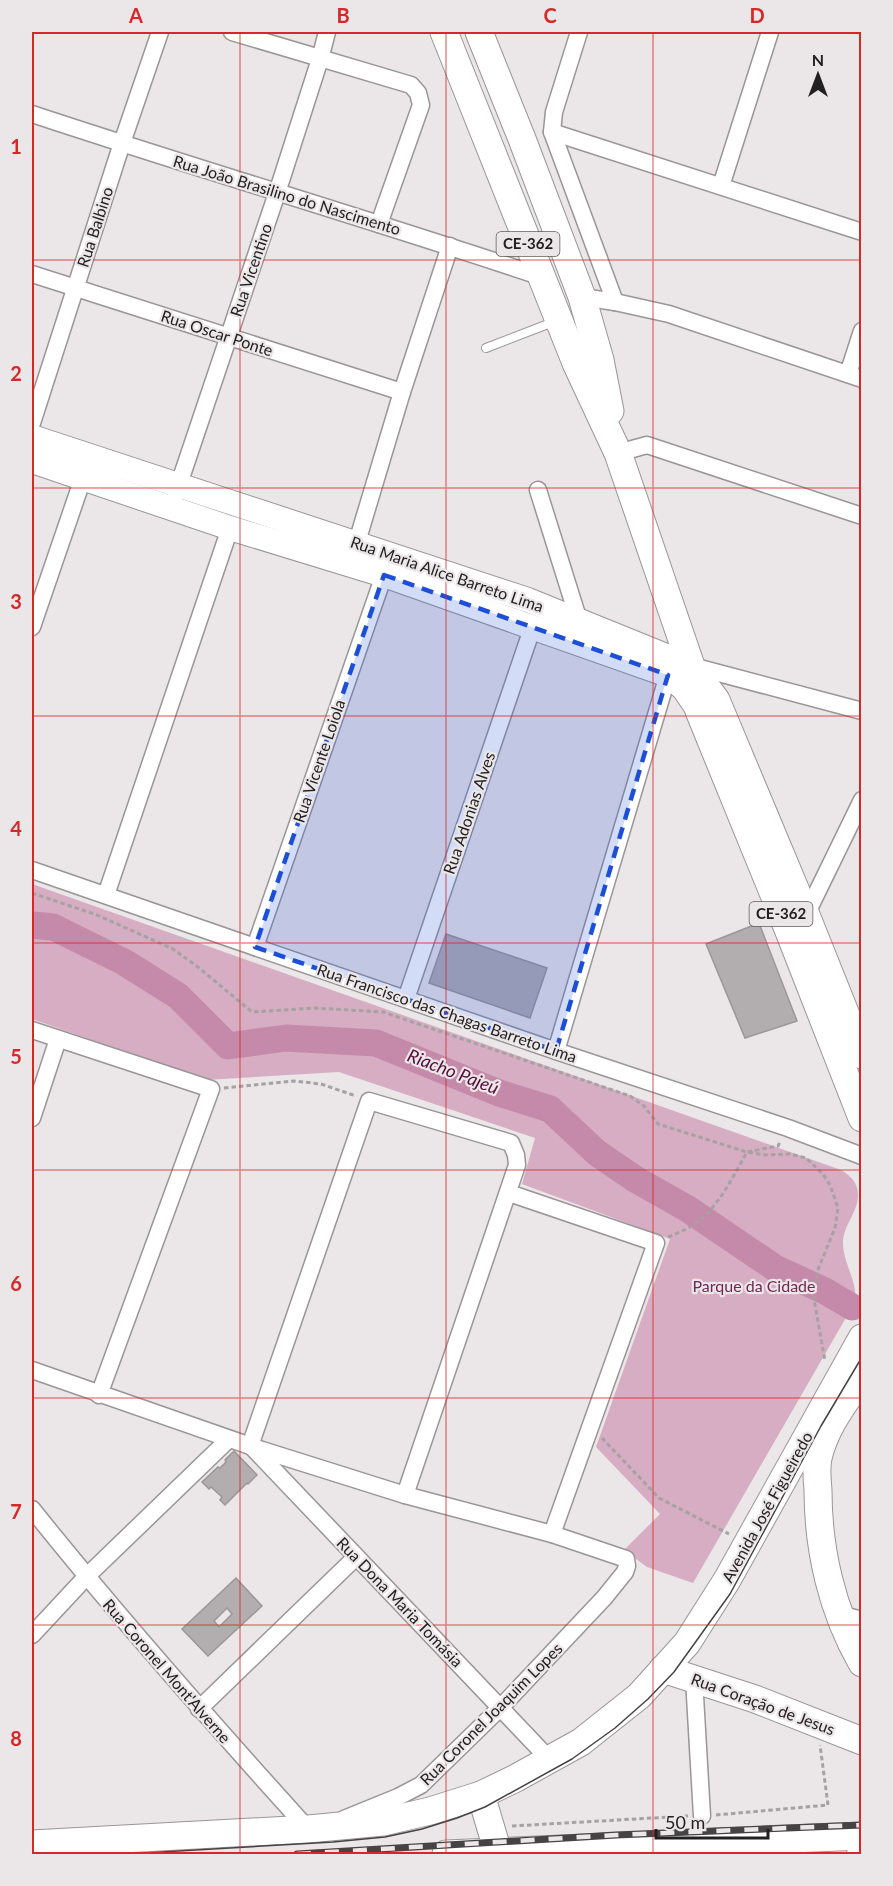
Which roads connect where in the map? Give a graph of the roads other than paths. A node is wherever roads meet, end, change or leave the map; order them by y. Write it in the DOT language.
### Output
graph roads {
  1 [pos="160,32"];
  2 [pos="232,32"];
  3 [pos="327,32"];
  4 [pos="444,32"];
  5 [pos="479,32"];
  6 [pos="579,32"];
  7 [pos="770,32"];
  8 [pos="320,59"];
  9 [pos="32,114"];
  10 [pos="552,132"];
  11 [pos="122,144"];
  12 [pos="721,186"];
  13 [pos="277,193"];
  14 [pos="379,224"];
  15 [pos="861,232"];
  16 [pos="450,246"];
  17 [pos="32,274"];
  18 [pos="542,277"];
  19 [pos="75,288"];
  20 [pos="582,297"];
  21 [pos="615,302"];
  22 [pos="558,320"];
  23 [pos="861,331"];
  24 [pos="229,336"];
  25 [pos="486,348"];
  26 [pos="855,376"];
  27 [pos="402,392"];
  28 [pos="32,423"];
  29 [pos="32,437"];
  30 [pos="618,453"];
  31 [pos="32,461"];
  32 [pos="83,478"];
  33 [pos="537,490"];
  34 [pos="175,497"];
  35 [pos="861,516"];
  36 [pos="230,528"];
  37 [pos="353,553"];
  38 [pos="384,575"];
  39 [pos="579,621"];
  40 [pos="533,626"];
  41 [pos="32,627"];
  42 [pos="679,670"];
  43 [pos="861,711"];
  44 [pos="861,800"];
  45 [pos="32,870"];
  46 [pos="106,895"];
  47 [pos="806,915"];
  48 [pos="255,946"];
  49 [pos="406,999"];
  50 [pos="32,1030"];
  51 [pos="58,1039"];
  52 [pos="556,1051"];
  53 [pos="861,1055"];
  54 [pos="32,1118"];
  55 [pos="861,1118"];
  56 [pos="861,1156"];
  57 [pos="509,1192"];
  58 [pos="861,1338"];
  59 [pos="39,1373"];
  60 [pos="861,1377"];
  61 [pos="32,1388"];
  62 [pos="99,1395"];
  63 [pos="229,1439"];
  64 [pos="256,1448"];
  65 [pos="405,1495"];
  66 [pos="32,1509"];
  67 [pos="552,1534"];
  68 [pos="356,1557"];
  69 [pos="86,1577"];
  70 [pos="850,1617"];
  71 [pos="32,1635"];
  72 [pos="861,1663"];
  73 [pos="663,1669"];
  74 [pos="694,1679"];
  75 [pos="501,1707"];
  76 [pos="199,1709"];
  77 [pos="861,1742"];
  78 [pos="550,1760"];
  79 [pos="481,1795"];
  80 [pos="702,1816"];
  81 [pos="314,1828"];
  82 [pos="861,1836"];
  83 [pos="494,1839"];
  84 [pos="32,1844"];
  85 [pos="634,1850"];
  86 [pos="584,1851"];
  87 [pos="446,1854"];
  1 -- 11 [label="street, Rua Balbino"];
  2 -- 8 [label="street"];
  3 -- 8 [label="street, Rua Vicentino"];
  4 -- 18 [label="main road, CE-362"];
  5 -- 20 [label="main road, CE-362"];
  6 -- 10 [label="street"];
  7 -- 12 [label="street"];
  8 -- 13 [label="street, Rua Vicentino"];
  8 -- 14 [label="street"];
  9 -- 11 [label="street, Rua João Brasilino do Nascimento"];
  10 -- 12 [label="street"];
  10 -- 21 [label="street"];
  11 -- 13 [label="street, Rua João Brasilino do Nascimento"];
  11 -- 19 [label="street, Rua Balbino"];
  12 -- 15 [label="street"];
  13 -- 14 [label="street, Rua João Brasilino do Nascimento"];
  13 -- 24 [label="street, Rua Vicentino"];
  14 -- 16 [label="street, Rua João Brasilino do Nascimento"];
  16 -- 18 [label="street, Rua João Brasilino do Nascimento"];
  16 -- 27 [label="street"];
  17 -- 19 [label="street, Rua Oscar Ponte"];
  18 -- 22 [label="main road, CE-362"];
  19 -- 24 [label="street, Rua Oscar Ponte"];
  19 -- 28 [label="street, Rua Balbino"];
  20 -- 21 [label="street"];
  20 -- 30 [label="main road, CE-362"];
  21 -- 26 [label="street"];
  22 -- 25 [label="lane"];
  22 -- 30 [label="main road, CE-362"];
  23 -- 26 [label="street"];
  24 -- 27 [label="street, Rua Oscar Ponte"];
  24 -- 34 [label="street, Rua Vicentino"];
  27 -- 37 [label="street"];
  29 -- 34 [label="street, Rua Maria Alice Barreto Lima"];
  30 -- 35 [label="street"];
  30 -- 42 [label="main road, CE-362"];
  31 -- 32 [label="street, Rua Maria Alice Barreto Lima"];
  32 -- 34 [label="street, Rua Maria Alice Barreto Lima"];
  32 -- 41 [label="street"];
  33 -- 39 [label="street"];
  34 -- 36 [label="street, Rua Maria Alice Barreto Lima"];
  34 -- 37 [label="street, Rua Maria Alice Barreto Lima"];
  36 -- 37 [label="street, Rua Maria Alice Barreto Lima"];
  36 -- 46 [label="street"];
  37 -- 38 [label="street, Rua Maria Alice Barreto Lima"];
  37 -- 39 [label="street, Rua Maria Alice Barreto Lima"];
  38 -- 40 [label="street, Rua Maria Alice Barreto Lima"];
  38 -- 48 [label="street, Rua Vicente Loiola"];
  39 -- 42 [label="street, Rua Maria Alice Barreto Lima"];
  40 -- 42 [label="street, Rua Maria Alice Barreto Lima"];
  40 -- 49 [label="street, Rua Adonias Alves"];
  42 -- 43 [label="street, Rua Maria Alice Barreto Lima"];
  42 -- 47 [label="main road, CE-362"];
  42 -- 52 [label="street"];
  42 -- 55 [label="main road, CE-362"];
  44 -- 47 [label="street"];
  45 -- 46 [label="street, Rua Francisco das Chagas Barreto Lima"];
  46 -- 48 [label="street, Rua Francisco das Chagas Barreto Lima"];
  47 -- 53 [label="main road, CE-362"];
  48 -- 49 [label="street, Rua Francisco das Chagas Barreto Lima"];
  49 -- 52 [label="street, Rua Francisco das Chagas Barreto Lima"];
  50 -- 51 [label="street"];
  51 -- 54 [label="street"];
  51 -- 62 [label="street"];
  52 -- 56 [label="street, Rua Francisco das Chagas Barreto Lima"];
  57 -- 64 [label="street"];
  57 -- 65 [label="street"];
  57 -- 67 [label="street"];
  58 -- 73 [label="main road, Avenida José Figueiredo"];
  59 -- 61 [label="street"];
  59 -- 62 [label="street"];
  60 -- 70 [label="main road, Avenida José Figueiredo"];
  62 -- 63 [label="street"];
  63 -- 64 [label="street"];
  63 -- 69 [label="street"];
  64 -- 65 [label="street"];
  64 -- 68 [label="street, Rua Dona Maria Tomásia"];
  65 -- 67 [label="street"];
  66 -- 69 [label="street, Rua Coronel Mont'Alverne"];
  67 -- 75 [label="street, Rua Coronel Joaquim Lopes"];
  68 -- 75 [label="street, Rua Dona Maria Tomásia"];
  68 -- 76 [label="street"];
  69 -- 71 [label="street"];
  69 -- 76 [label="street, Rua Coronel Mont'Alverne"];
  70 -- 72 [label="main road, Avenida José Figueiredo"];
  73 -- 74 [label="main road, Rua Coração de Jesus"];
  73 -- 78 [label="main road, Avenida José Figueiredo"];
  74 -- 77 [label="main road, Rua Coração de Jesus"];
  74 -- 80 [label="street"];
  75 -- 78 [label="street, Rua Dona Maria Tomásia"];
  75 -- 81 [label="street, Rua Coronel Joaquim Lopes"];
  76 -- 81 [label="street, Rua Coronel Mont'Alverne"];
  78 -- 79 [label="main road, Avenida José Figueiredo"];
  79 -- 81 [label="main road, Avenida José Figueiredo"];
  79 -- 83 [label="main road"];
  81 -- 84 [label="main road, Avenida José Figueiredo"];
  82 -- 85 [label="main road"];
  83 -- 86 [label="main road"];
  83 -- 87 [label="main road"];
  85 -- 86 [label="main road"];
}
